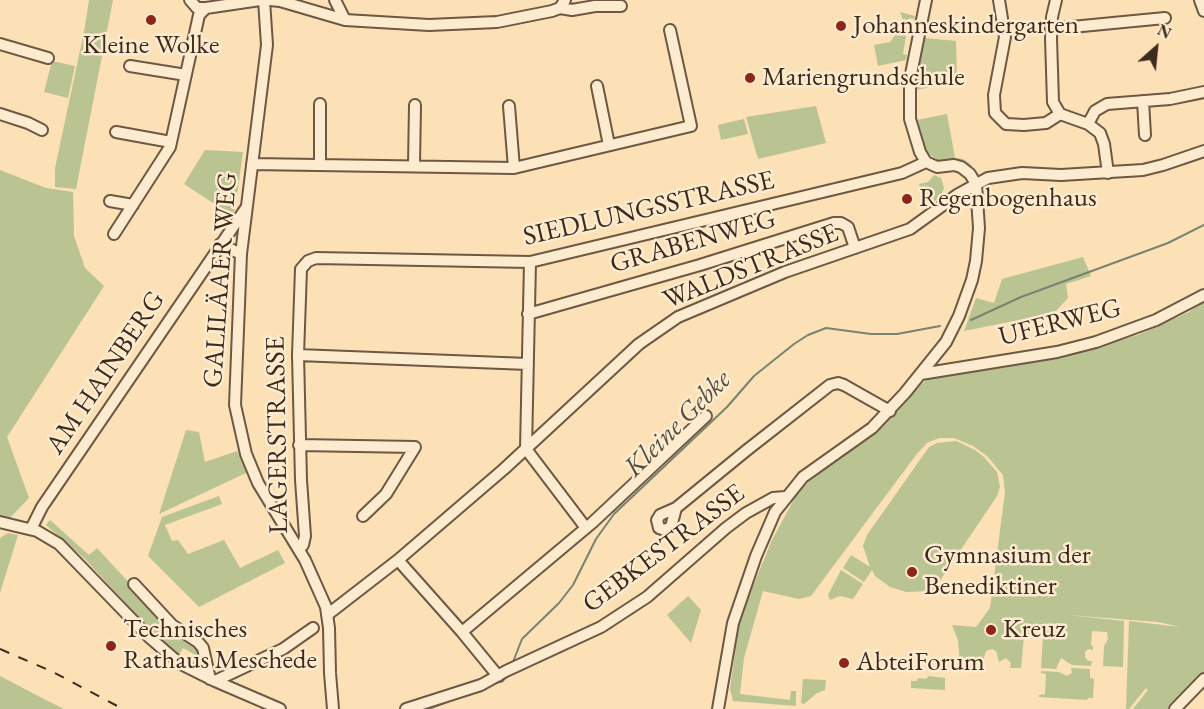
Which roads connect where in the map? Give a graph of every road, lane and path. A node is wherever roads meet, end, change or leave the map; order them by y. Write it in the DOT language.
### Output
graph roads {
  1 [pos="190,0"];
  2 [pos="262,0"];
  3 [pos="270,0"];
  4 [pos="335,0"];
  5 [pos="926,0"];
  6 [pos="999,0"];
  7 [pos="1056,0"];
  8 [pos="1200,0"];
  9 [pos="563,4"];
  10 [pos="621,6"];
  11 [pos="206,8"];
  12 [pos="1204,11"];
  13 [pos="1165,18"];
  14 [pos="345,20"];
  15 [pos="1051,29"];
  16 [pos="670,30"];
  17 [pos="0,44"];
  18 [pos="48,58"];
  19 [pos="130,66"];
  20 [pos="186,75"];
  21 [pos="597,86"];
  22 [pos="1204,92"];
  23 [pos="1143,100"];
  24 [pos="320,104"];
  25 [pos="415,105"];
  26 [pos="509,106"];
  27 [pos="0,114"];
  28 [pos="1060,114"];
  29 [pos="1088,124"];
  30 [pos="42,130"];
  31 [pos="116,132"];
  32 [pos="1145,135"];
  33 [pos="171,142"];
  34 [pos="609,145"];
  35 [pos="1204,151"];
  36 [pos="926,162"];
  37 [pos="320,163"];
  38 [pos="252,164"];
  39 [pos="414,165"];
  40 [pos="514,168"];
  41 [pos="1108,172"];
  42 [pos="976,184"];
  43 [pos="110,201"];
  44 [pos="133,206"];
  45 [pos="246,208"];
  46 [pos="114,234"];
  47 [pos="220,244"];
  48 [pos="855,248"];
  49 [pos="241,254"];
  50 [pos="530,262"];
  51 [pos="305,263"];
  52 [pos="1204,295"];
  53 [pos="528,314"];
  54 [pos="298,355"];
  55 [pos="528,364"];
  56 [pos="921,374"];
  57 [pos="890,411"];
  58 [pos="706,416"];
  59 [pos="299,445"];
  60 [pos="526,449"];
  61 [pos="785,497"];
  62 [pos="675,508"];
  63 [pos="363,516"];
  64 [pos="0,522"];
  65 [pos="586,528"];
  66 [pos="31,529"];
  67 [pos="299,549"];
  68 [pos="398,560"];
  69 [pos="134,584"];
  70 [pos="327,615"];
  71 [pos="313,628"];
  72 [pos="462,632"];
  73 [pos="498,676"];
  74 [pos="1204,679"];
  75 [pos="213,680"];
  76 [pos="280,709"];
  77 [pos="333,709"];
  78 [pos="406,709"];
  79 [pos="718,709"];
  80 [pos="1175,709"];
  1 -- 11 [label="street"];
  2 -- 11 [label="street"];
  2 -- 38 [label="street, GALILÄAER WEG"];
  3 -- 14 [label="street"];
  4 -- 14 [label="street"];
  5 -- 36 [label="street"];
  6 -- 28 [label="street"];
  7 -- 15 [label="street"];
  8 -- 12 [label="street"];
  9 -- 10 [label="street"];
  9 -- 14 [label="street"];
  11 -- 20 [label="street"];
  13 -- 15 [label="street"];
  15 -- 28 [label="street"];
  16 -- 34 [label="street"];
  17 -- 18 [label="street"];
  19 -- 20 [label="street"];
  20 -- 33 [label="street"];
  21 -- 34 [label="street"];
  22 -- 23 [label="street"];
  23 -- 29 [label="street"];
  23 -- 32 [label="street"];
  24 -- 37 [label="street"];
  25 -- 39 [label="street"];
  26 -- 40 [label="street"];
  27 -- 30 [label="street"];
  28 -- 29 [label="street"];
  29 -- 41 [label="street"];
  31 -- 33 [label="street"];
  33 -- 44 [label="street"];
  34 -- 40 [label="street"];
  35 -- 41 [label="street, WALDSTRASSE"];
  36 -- 42 [label="street"];
  36 -- 50 [label="street, SIEDLUNGSSTRASSE"];
  37 -- 38 [label="street"];
  37 -- 39 [label="street"];
  38 -- 45 [label="street, GALILÄAER WEG"];
  39 -- 40 [label="street"];
  41 -- 42 [label="street, WALDSTRASSE"];
  42 -- 48 [label="street, WALDSTRASSE"];
  42 -- 56 [label="street"];
  43 -- 44 [label="street"];
  44 -- 46 [label="street"];
  45 -- 47 [label="street, AM HAINBERG"];
  45 -- 49 [label="street, GALILÄAER WEG"];
  47 -- 49 [label="street"];
  47 -- 66 [label="street, AM HAINBERG"];
  48 -- 53 [label="street, GRABENWEG"];
  48 -- 60 [label="street, WALDSTRASSE"];
  49 -- 67 [label="street, GALILÄAER WEG"];
  50 -- 51 [label="street, SIEDLUNGSSTRASSE"];
  50 -- 53 [label="street"];
  51 -- 54 [label="street, LAGERSTRASSE"];
  52 -- 56 [label="street, UFERWEG"];
  53 -- 55 [label="street"];
  54 -- 55 [label="street"];
  54 -- 59 [label="street, LAGERSTRASSE"];
  55 -- 60 [label="street"];
  56 -- 57 [label="street"];
  57 -- 61 [label="street"];
  57 -- 62 [label="street"];
  58 -- 65 [label="street"];
  59 -- 63 [label="street"];
  59 -- 67 [label="street, LAGERSTRASSE"];
  60 -- 65 [label="street"];
  60 -- 68 [label="street, WALDSTRASSE"];
  61 -- 73 [label="street, GEBKESTRASSE"];
  61 -- 79 [label="street"];
  64 -- 66 [label="street"];
  65 -- 72 [label="street"];
  66 -- 75 [label="street"];
  67 -- 70 [label="street, LAGERSTRASSE"];
  68 -- 70 [label="street, WALDSTRASSE"];
  68 -- 72 [label="street"];
  69 -- 75 [label="street"];
  70 -- 77 [label="street, LAGERSTRASSE"];
  71 -- 75 [label="street"];
  72 -- 73 [label="street"];
  73 -- 78 [label="street, GEBKESTRASSE"];
  74 -- 80 [label="street"];
  75 -- 76 [label="street"];
}
